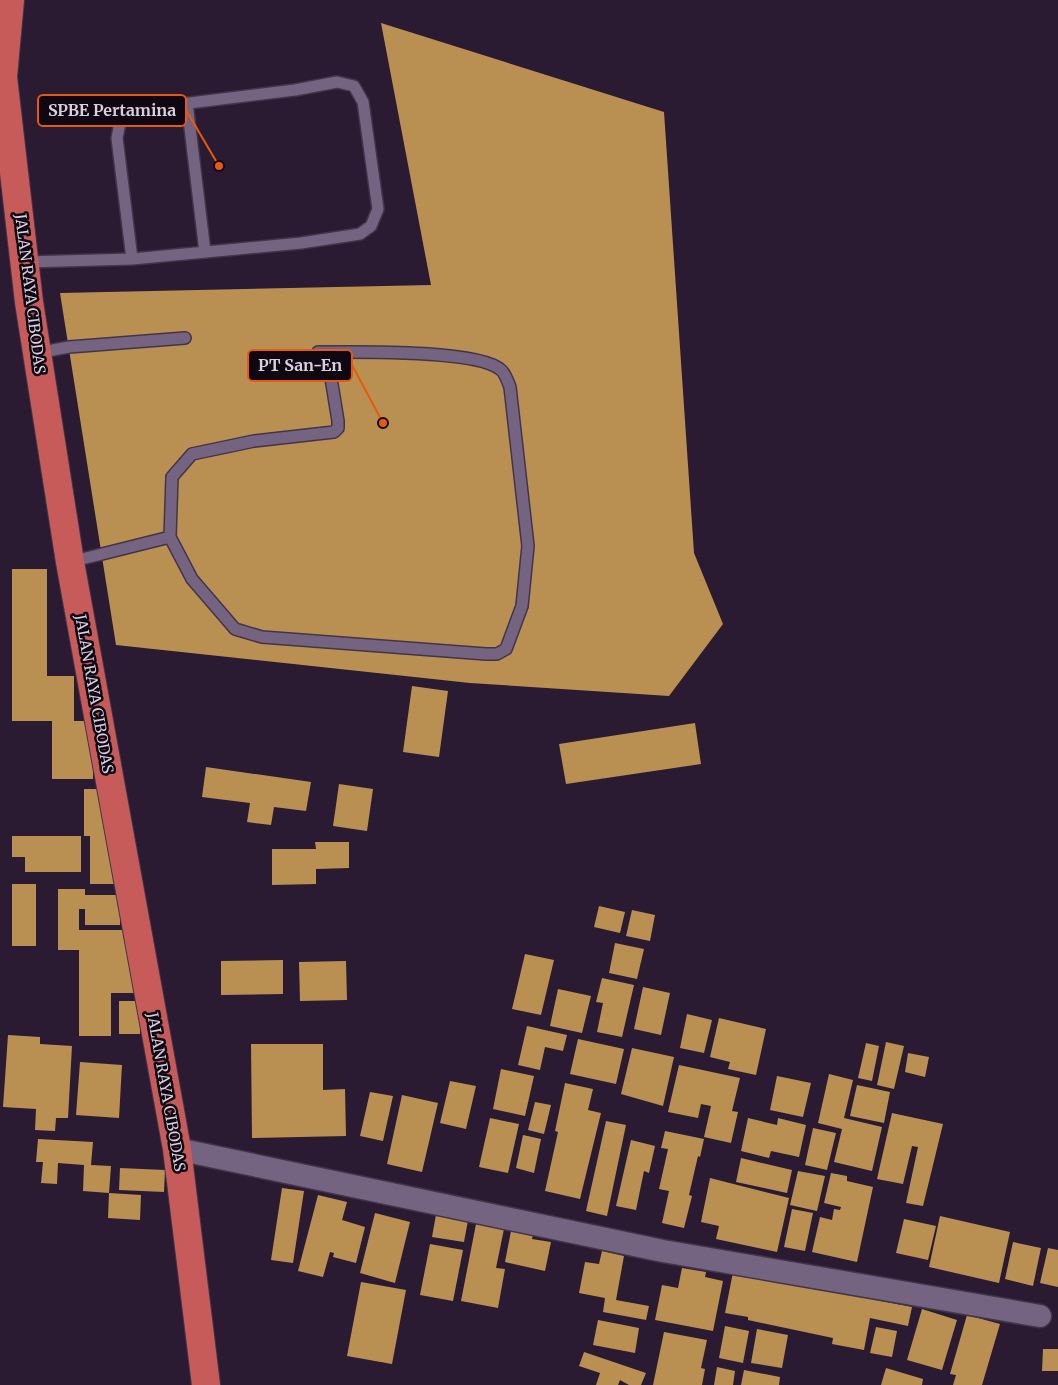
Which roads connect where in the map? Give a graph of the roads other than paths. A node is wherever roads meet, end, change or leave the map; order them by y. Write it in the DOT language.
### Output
graph roads {
  1 [pos="10,0"];
  2 [pos="187,103"];
  3 [pos="205,252"];
  4 [pos="132,259"];
  5 [pos="26,262"];
  6 [pos="185,338"];
  7 [pos="37,352"];
  8 [pos="318,352"];
  9 [pos="331,378"];
  10 [pos="170,537"];
  11 [pos="70,562"];
  12 [pos="177,1149"];
  13 [pos="1040,1316"];
  14 [pos="206,1385"];
  1 -- 5 [label="highway, JALAN RAYA CIBODAS"];
  2 -- 3 [label="lane"];
  2 -- 3 [label="lane"];
  2 -- 4 [label="lane"];
  3 -- 4 [label="lane"];
  4 -- 5 [label="lane"];
  5 -- 7 [label="highway, JALAN RAYA CIBODAS"];
  6 -- 7 [label="lane"];
  7 -- 11 [label="highway, JALAN RAYA CIBODAS"];
  8 -- 10 [label="lane"];
  9 -- 10 [label="lane"];
  10 -- 11 [label="lane"];
  11 -- 12 [label="highway, JALAN RAYA CIBODAS"];
  12 -- 13 [label="street"];
  12 -- 14 [label="highway, JALAN RAYA CIBODAS"];
}
